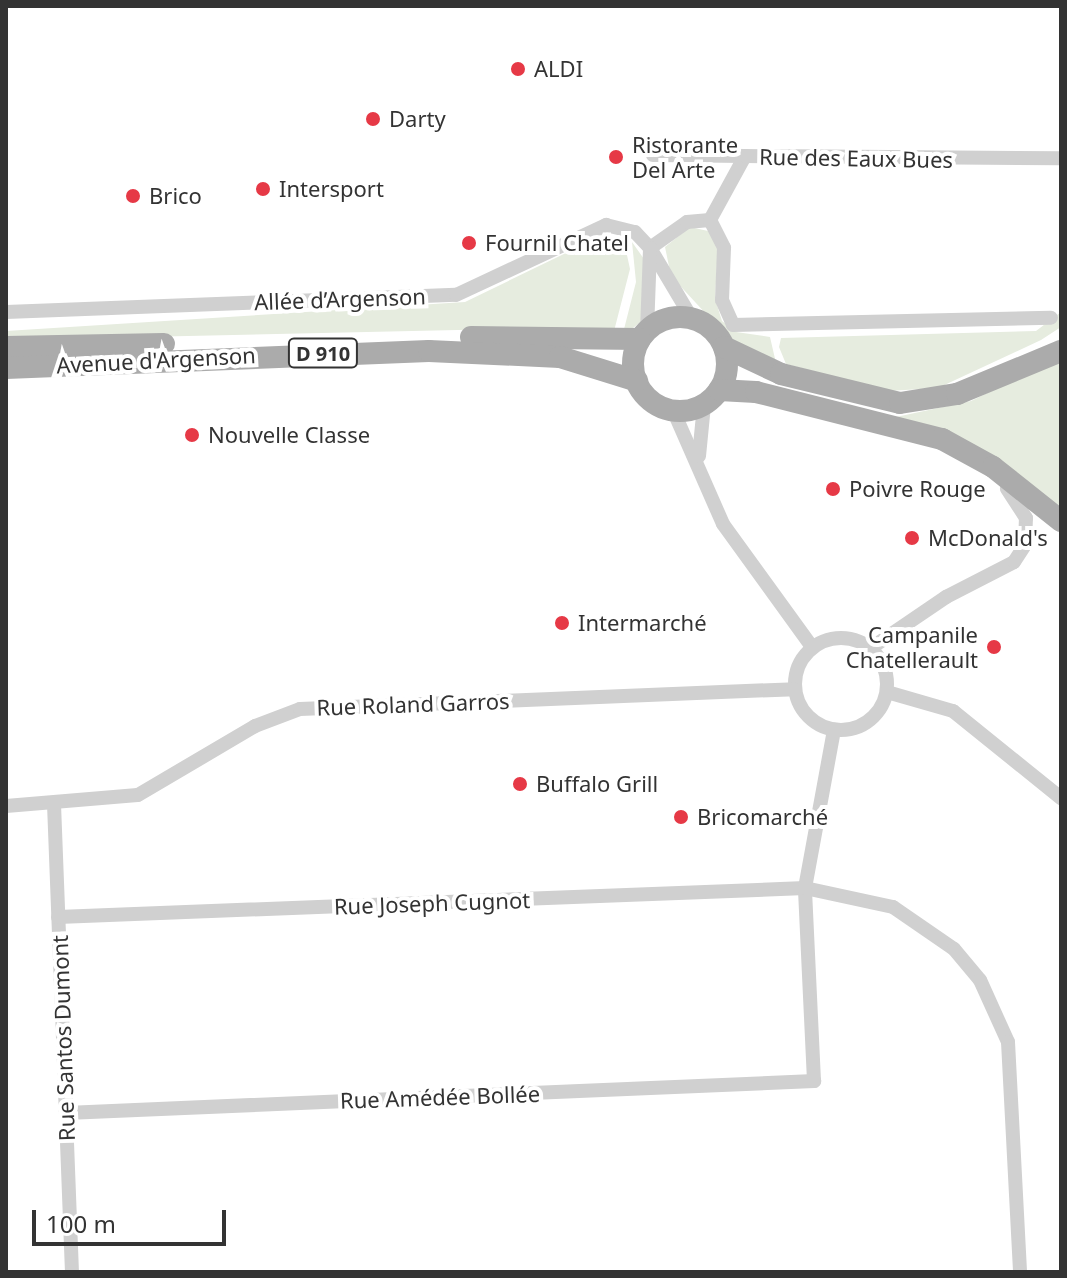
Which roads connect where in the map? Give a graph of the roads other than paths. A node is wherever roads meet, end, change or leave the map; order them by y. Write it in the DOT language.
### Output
graph roads {
  1 [pos="653,155"];
  2 [pos="745,156"];
  3 [pos="1061,158"];
  4 [pos="710,220"];
  5 [pos="650,248"];
  6 [pos="6,312"];
  7 [pos="691,317"];
  8 [pos="1056,326"];
  9 [pos="644,335"];
  10 [pos="6,347"];
  11 [pos="724,347"];
  12 [pos="1061,351"];
  13 [pos="6,368"];
  14 [pos="1003,375"];
  15 [pos="637,381"];
  16 [pos="712,398"];
  17 [pos="673,410"];
  18 [pos="900,426"];
  19 [pos="699,464"];
  20 [pos="1027,493"];
  21 [pos="1061,521"];
  22 [pos="1061,528"];
  23 [pos="812,647"];
  24 [pos="871,648"];
  25 [pos="795,689"];
  26 [pos="887,692"];
  27 [pos="834,730"];
  28 [pos="1061,798"];
  29 [pos="54,804"];
  30 [pos="6,806"];
  31 [pos="805,888"];
  32 [pos="58,917"];
  33 [pos="66,1113"];
  34 [pos="72,1272"];
  35 [pos="1020,1272"];
  1 -- 2 [label="street"];
  2 -- 3 [label="street, Rue des Eaux Bues"];
  2 -- 4 [label="street, Rue des Eaux Bues"];
  4 -- 5 [label="street"];
  4 -- 8 [label="street"];
  5 -- 6 [label="street, Allée d’Argenson"];
  5 -- 7 [label="street, Allée d’Argenson"];
  5 -- 9 [label="street"];
  7 -- 9 [label="main road"];
  7 -- 11 [label="main road"];
  8 -- 14 [label="main road"];
  9 -- 10 [label="main road, Avenue d'Argenson / D 910"];
  9 -- 15 [label="main road"];
  11 -- 14 [label="main road"];
  11 -- 16 [label="main road"];
  12 -- 14 [label="main road"];
  13 -- 15 [label="main road, Avenue d'Argenson / D 910"];
  15 -- 17 [label="main road"];
  16 -- 17 [label="main road"];
  16 -- 18 [label="main road"];
  16 -- 19 [label="street"];
  17 -- 19 [label="street"];
  18 -- 20 [label="main road"];
  18 -- 24 [label="street"];
  19 -- 23 [label="street"];
  20 -- 21 [label="main road"];
  20 -- 22 [label="main road"];
  23 -- 24 [label="street"];
  23 -- 25 [label="street"];
  24 -- 26 [label="street"];
  25 -- 27 [label="street"];
  25 -- 29 [label="street, Rue Roland Garros"];
  26 -- 27 [label="street"];
  26 -- 28 [label="street"];
  27 -- 31 [label="street"];
  29 -- 30 [label="street, Rue Roland Garros"];
  29 -- 32 [label="street, Rue Santos Dumont"];
  31 -- 32 [label="street, Rue Joseph Cugnot"];
  31 -- 33 [label="street, Rue Amédée Bollée"];
  31 -- 35 [label="street, Rue Joseph Cugnot"];
  32 -- 33 [label="street, Rue Santos Dumont"];
  33 -- 34 [label="street, Rue Santos Dumont"];
}
